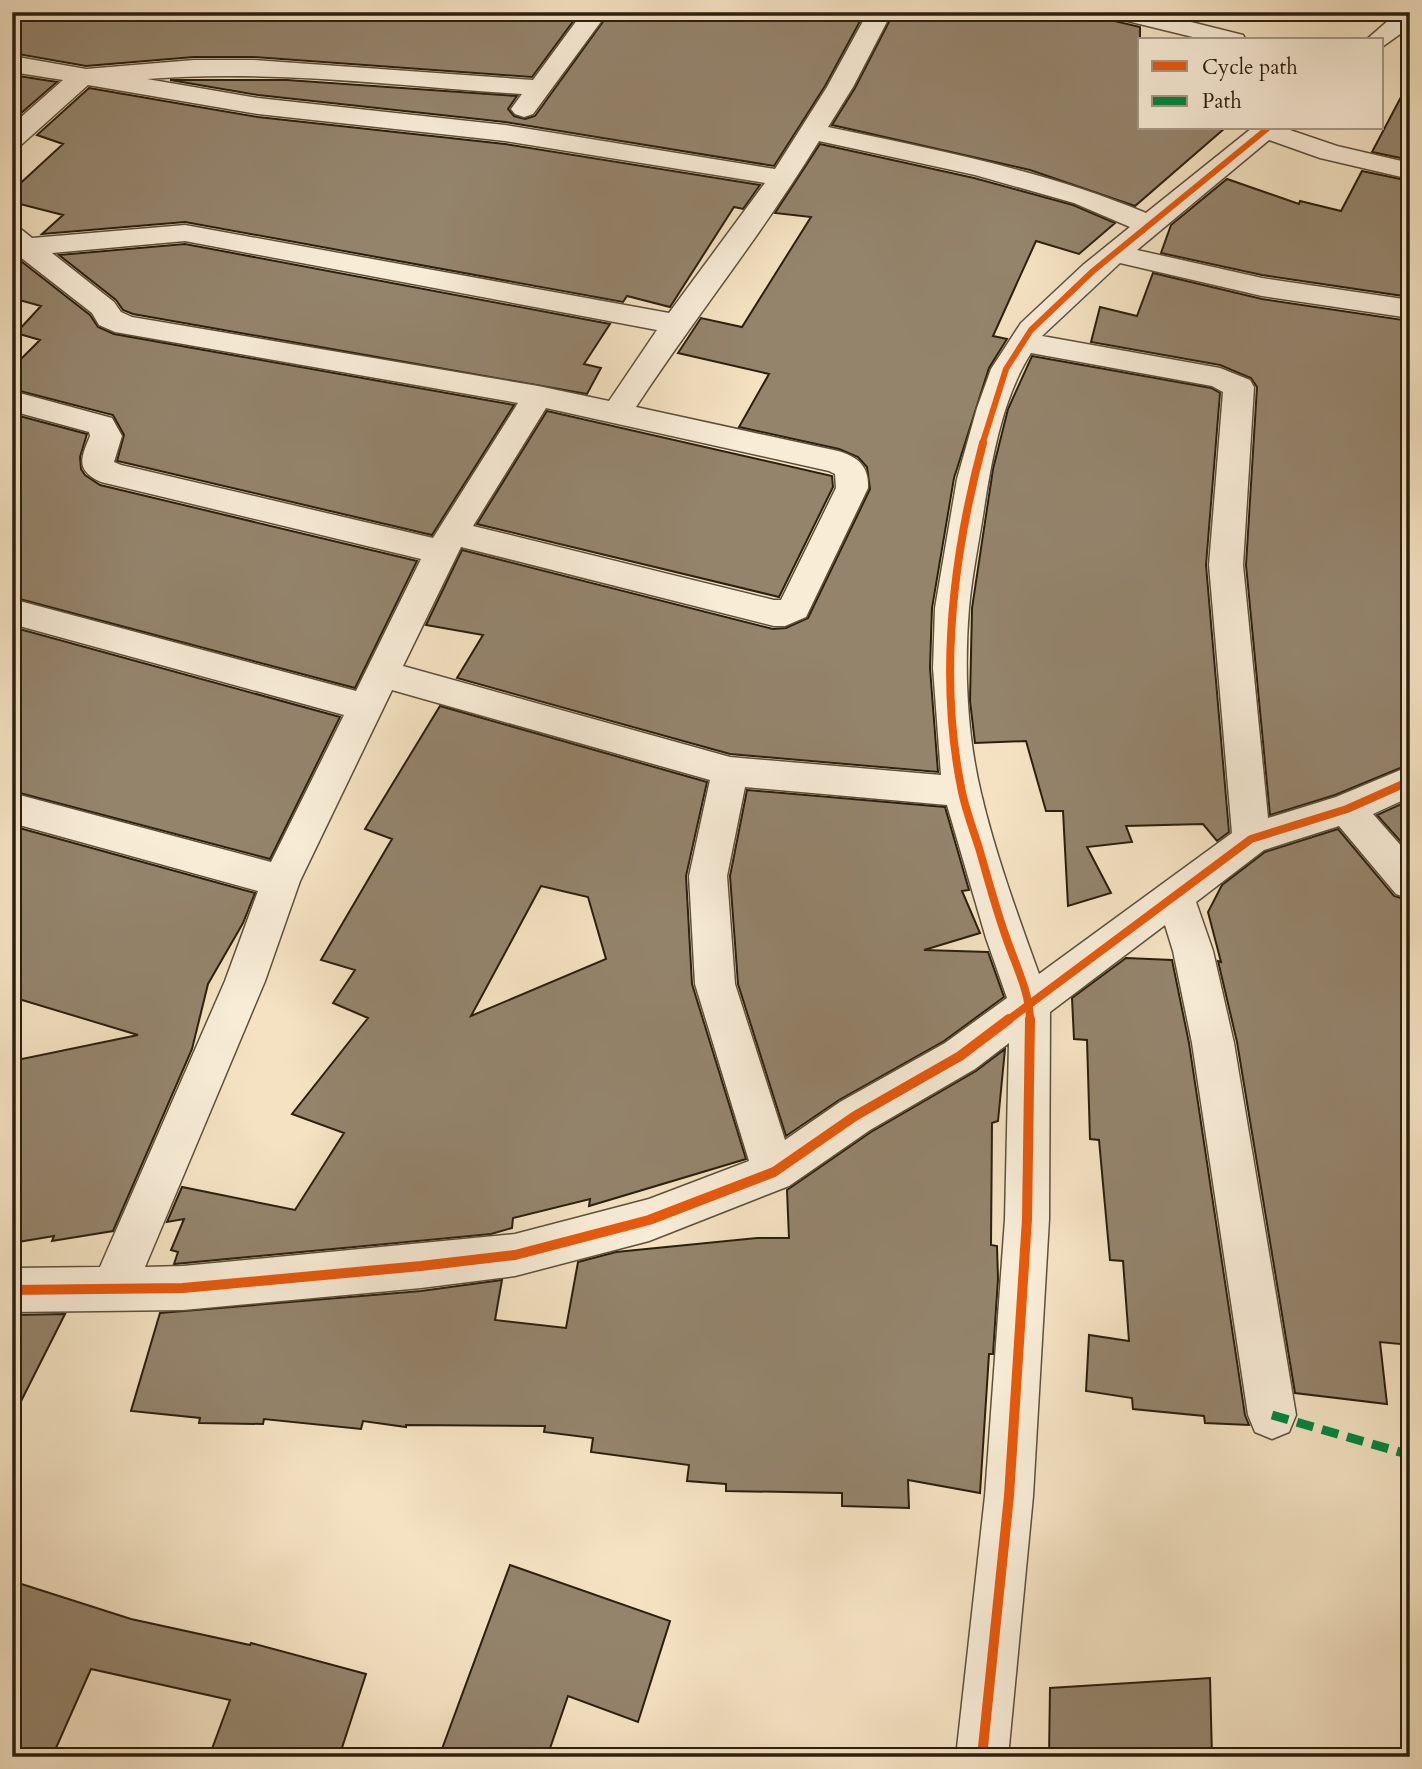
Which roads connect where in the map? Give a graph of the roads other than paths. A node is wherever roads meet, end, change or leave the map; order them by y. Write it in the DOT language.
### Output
graph roads {
  1 [pos="596,12"];
  2 [pos="880,12"];
  3 [pos="1121,12"];
  4 [pos="1410,15"];
  5 [pos="1226,38"];
  6 [pos="1381,38"];
  7 [pos="12,64"];
  8 [pos="82,76"];
  9 [pos="539,88"];
  10 [pos="1265,130"];
  11 [pos="1269,130"];
  12 [pos="812,132"];
  13 [pos="505,134"];
  14 [pos="12,139"];
  15 [pos="1410,171"];
  16 [pos="783,178"];
  17 [pos="1150,225"];
  18 [pos="19,242"];
  19 [pos="1116,253"];
  20 [pos="1410,309"];
  21 [pos="676,324"];
  22 [pos="1024,342"];
  23 [pos="538,396"];
  24 [pos="12,401"];
  25 [pos="616,414"];
  26 [pos="447,543"];
  27 [pos="12,611"];
  28 [pos="372,690"];
  29 [pos="730,771"];
  30 [pos="1410,781"];
  31 [pos="962,792"];
  32 [pos="12,808"];
  33 [pos="1348,809"];
  34 [pos="1251,839"];
  35 [pos="281,881"];
  36 [pos="1410,883"];
  37 [pos="1174,895"];
  38 [pos="1030,1005"];
  39 [pos="775,1172"];
  40 [pos="113,1289"];
  41 [pos="12,1290"];
  42 [pos="1272,1415"];
  43 [pos="982,1757"];
  1 -- 9 [label="street"];
  2 -- 12 [label="street"];
  3 -- 5 [label="street"];
  4 -- 6 [label="street"];
  7 -- 8 [label="street"];
  8 -- 9 [label="street"];
  8 -- 13 [label="street"];
  8 -- 14 [label="street"];
  9 -- 13 [label="street"];
  10 -- 17 [label="street"];
  11 -- 15 [label="street"];
  12 -- 16 [label="street"];
  12 -- 17 [label="street"];
  13 -- 16 [label="street"];
  16 -- 21 [label="street"];
  17 -- 19 [label="street"];
  18 -- 21 [label="street"];
  18 -- 23 [label="street"];
  19 -- 20 [label="street"];
  19 -- 22 [label="street"];
  21 -- 25 [label="street"];
  22 -- 31 [label="street"];
  22 -- 34 [label="street"];
  23 -- 25 [label="street"];
  23 -- 26 [label="street"];
  24 -- 26 [label="street"];
  25 -- 26 [label="street"];
  26 -- 28 [label="street"];
  27 -- 28 [label="street"];
  28 -- 29 [label="street"];
  28 -- 35 [label="street"];
  29 -- 31 [label="street"];
  29 -- 39 [label="street"];
  30 -- 33 [label="street"];
  31 -- 38 [label="street"];
  32 -- 35 [label="street"];
  33 -- 34 [label="street"];
  33 -- 36 [label="street"];
  34 -- 37 [label="street"];
  35 -- 40 [label="street"];
  37 -- 38 [label="street"];
  37 -- 42 [label="street"];
  38 -- 39 [label="street"];
  38 -- 43 [label="street"];
  39 -- 40 [label="street"];
  40 -- 41 [label="street"];
}
